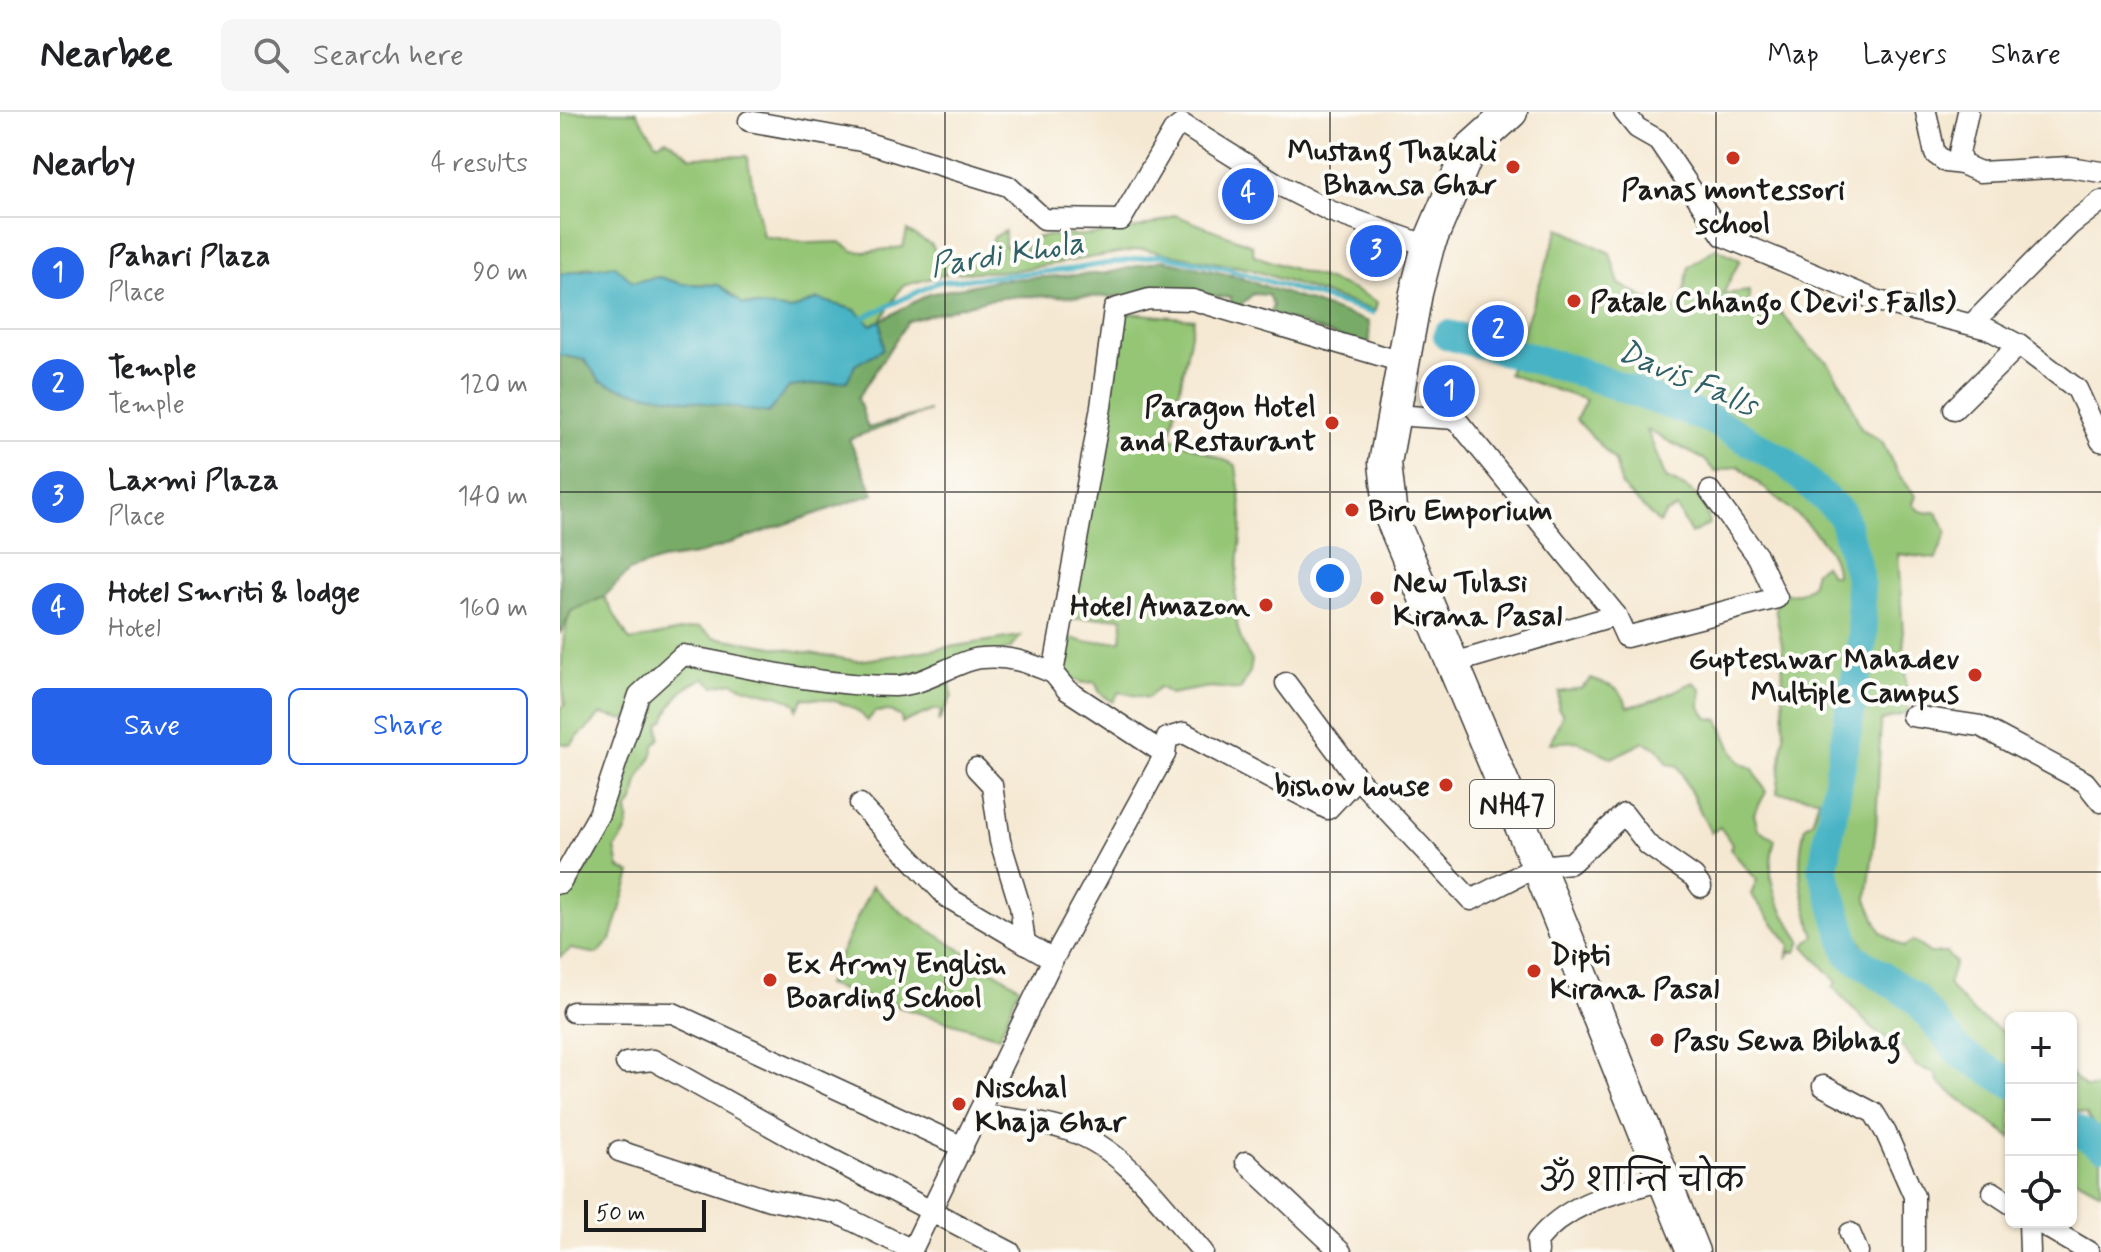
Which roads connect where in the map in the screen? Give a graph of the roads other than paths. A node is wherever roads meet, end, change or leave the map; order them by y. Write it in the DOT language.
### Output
graph roads {
  1 [pos="1511,112"];
  2 [pos="1624,112"];
  3 [pos="1926,112"];
  4 [pos="1968,112"];
  5 [pos="749,121"];
  6 [pos="1962,164"];
  7 [pos="2101,172"];
  8 [pos="2101,201"];
  9 [pos="1428,246"];
  10 [pos="1972,324"];
  11 [pos="2019,345"];
  12 [pos="1402,362"];
  13 [pos="1954,409"];
  14 [pos="1393,415"];
  15 [pos="2101,441"];
  16 [pos="1710,491"];
  17 [pos="1616,615"];
  18 [pos="1454,663"];
  19 [pos="1053,673"];
  20 [pos="1286,683"];
  21 [pos="1912,716"];
  22 [pos="1165,754"];
  23 [pos="976,768"];
  24 [pos="1357,778"];
  25 [pos="2101,802"];
  26 [pos="860,804"];
  27 [pos="1538,866"];
  28 [pos="560,883"];
  29 [pos="1701,887"];
  30 [pos="1025,943"];
  31 [pos="1053,959"];
  32 [pos="573,1012"];
  33 [pos="626,1063"];
  34 [pos="1823,1086"];
  35 [pos="978,1114"];
  36 [pos="963,1147"];
  37 [pos="619,1151"];
  38 [pos="1246,1162"];
  39 [pos="1664,1180"];
  40 [pos="1993,1192"];
  41 [pos="2005,1200"];
  42 [pos="931,1211"];
  43 [pos="2029,1228"];
  44 [pos="2048,1228"];
  45 [pos="912,1251"];
  46 [pos="1010,1252"];
  47 [pos="1203,1252"];
  48 [pos="1341,1252"];
  49 [pos="1538,1252"];
  50 [pos="1693,1252"];
  51 [pos="1914,1252"];
  52 [pos="2030,1252"];
  53 [pos="2089,1252"];
  1 -- 9 [label="highway, NH47"];
  2 -- 10 [label="street"];
  3 -- 6 [label="street"];
  4 -- 6 [label="street"];
  5 -- 9 [label="street"];
  6 -- 7 [label="street"];
  8 -- 10 [label="street"];
  9 -- 12 [label="highway, NH47"];
  10 -- 11 [label="street"];
  11 -- 13 [label="street"];
  11 -- 15 [label="street"];
  12 -- 14 [label="highway, NH47"];
  12 -- 19 [label="street"];
  14 -- 17 [label="street"];
  14 -- 18 [label="highway, NH47"];
  16 -- 17 [label="street"];
  17 -- 18 [label="street"];
  18 -- 27 [label="highway, NH47"];
  19 -- 22 [label="street"];
  19 -- 28 [label="street"];
  20 -- 24 [label="street"];
  21 -- 25 [label="street"];
  22 -- 24 [label="street"];
  22 -- 31 [label="street"];
  23 -- 30 [label="street"];
  24 -- 27 [label="street"];
  26 -- 30 [label="street"];
  27 -- 29 [label="street"];
  27 -- 39 [label="highway, NH47"];
  30 -- 31 [label="street"];
  31 -- 35 [label="street"];
  32 -- 36 [label="street"];
  33 -- 42 [label="street"];
  34 -- 51 [label="street"];
  35 -- 36 [label="street"];
  35 -- 47 [label="street"];
  36 -- 42 [label="street"];
  37 -- 45 [label="street"];
  38 -- 48 [label="street"];
  39 -- 49 [label="street"];
  39 -- 50 [label="highway, NH47"];
  40 -- 41 [label="street"];
  42 -- 45 [label="street"];
  42 -- 46 [label="street"];
  43 -- 52 [label="street"];
  44 -- 53 [label="street"];
}
